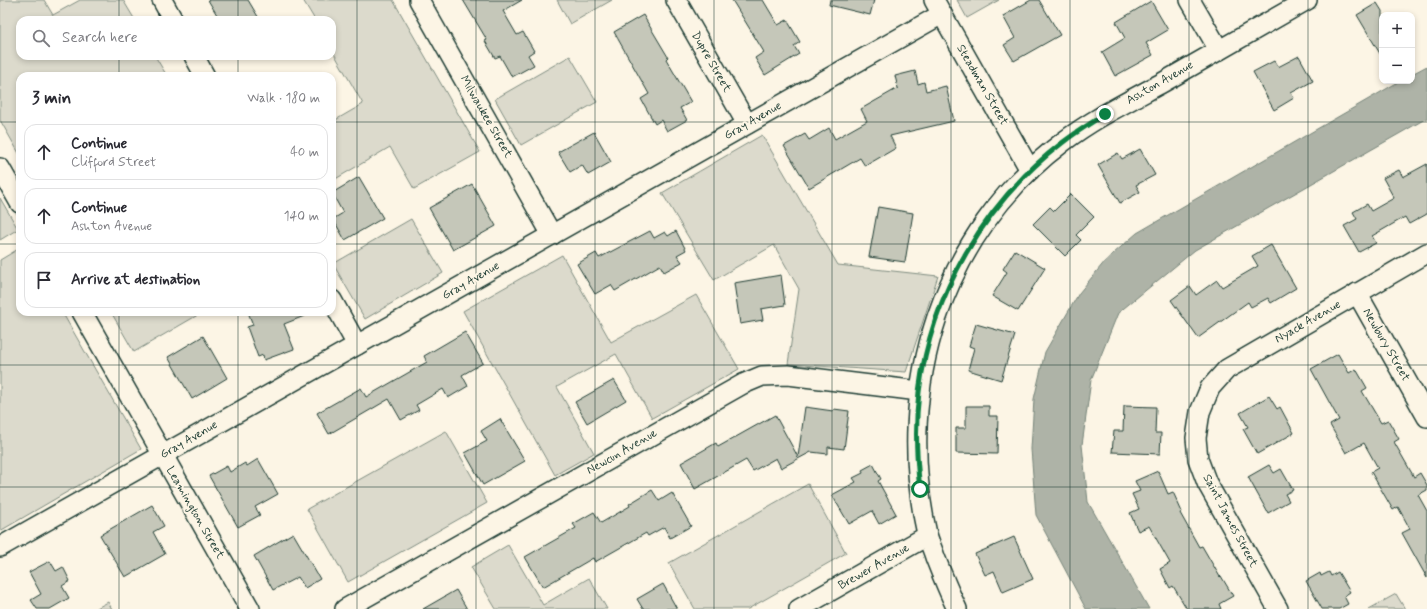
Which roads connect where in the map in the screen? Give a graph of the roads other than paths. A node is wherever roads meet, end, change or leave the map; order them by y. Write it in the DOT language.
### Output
graph roads {
  1 [pos="162,0"];
  2 [pos="419,0"];
  3 [pos="676,0"];
  4 [pos="1190,0"];
  5 [pos="1307,0"];
  6 [pos="938,7"];
  7 [pos="172,16"];
  8 [pos="1219,50"];
  9 [pos="196,60"];
  10 [pos="203,72"];
  11 [pos="747,124"];
  12 [pos="0,168"];
  13 [pos="1030,170"];
  14 [pos="16,196"];
  15 [pos="552,235"];
  16 [pos="1427,253"];
  17 [pos="1357,293"];
  18 [pos="336,307"];
  19 [pos="84,316"];
  20 [pos="358,345"];
  21 [pos="919,391"];
  22 [pos="1203,405"];
  23 [pos="1427,417"];
  24 [pos="163,455"];
  25 [pos="928,536"];
  26 [pos="0,547"];
  27 [pos="250,609"];
  28 [pos="345,609"];
  29 [pos="799,609"];
  30 [pos="957,609"];
  31 [pos="1278,609"];
  1 -- 7 [label="street"];
  2 -- 15 [label="street, Milwaukee Street"];
  3 -- 11 [label="street, Dupre Street"];
  4 -- 8 [label="street"];
  5 -- 8 [label="street, Ashton Avenue"];
  6 -- 11 [label="street, Gray Avenue"];
  6 -- 13 [label="street, Steadman Street"];
  8 -- 13 [label="street, Ashton Avenue"];
  9 -- 10 [label="street"];
  11 -- 15 [label="street, Gray Avenue"];
  12 -- 14 [label="street"];
  13 -- 21 [label="street, Ashton Avenue"];
  15 -- 20 [label="street, Gray Avenue"];
  16 -- 17 [label="street, Nyack Avenue"];
  17 -- 22 [label="street, Nyack Avenue"];
  17 -- 23 [label="street, Newbury Street"];
  18 -- 20 [label="street"];
  19 -- 24 [label="street, Leamington Street"];
  20 -- 24 [label="street, Gray Avenue"];
  21 -- 25 [label="street, Ashton Avenue"];
  21 -- 28 [label="street, Newcun Avenue"];
  22 -- 31 [label="street, Saint James Street"];
  24 -- 26 [label="street, Gray Avenue"];
  24 -- 27 [label="street, Leamington Street"];
  25 -- 29 [label="street, Brewer Avenue"];
  25 -- 30 [label="street, Ashton Avenue"];
}
